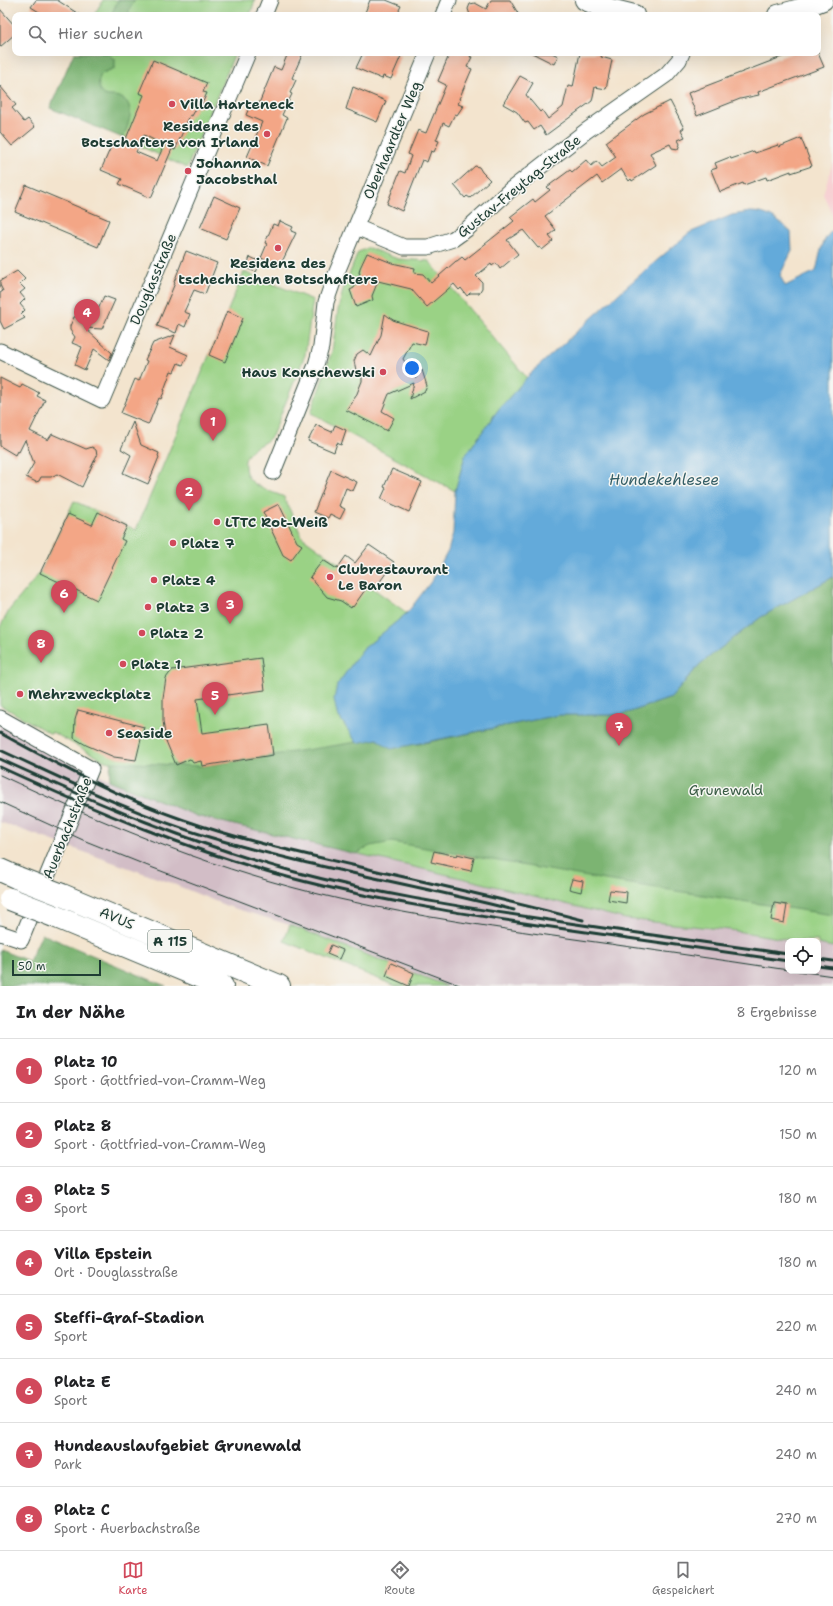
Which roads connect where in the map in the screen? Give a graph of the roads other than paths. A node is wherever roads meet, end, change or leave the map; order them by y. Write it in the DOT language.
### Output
graph roads {
  1 [pos="270,0"];
  2 [pos="449,0"];
  3 [pos="585,0"];
  4 [pos="824,0"];
  5 [pos="265,12"];
  6 [pos="444,12"];
  7 [pos="622,12"];
  8 [pos="787,12"];
  9 [pos="247,56"];
  10 [pos="427,56"];
  11 [pos="681,56"];
  12 [pos="356,226"];
  13 [pos="0,351"];
  14 [pos="273,472"];
  15 [pos="0,718"];
  16 [pos="9,874"];
  17 [pos="5,897"];
  18 [pos="0,933"];
  19 [pos="222,986"];
  20 [pos="279,986"];
  1 -- 5 [label="street"];
  2 -- 6 [label="street"];
  3 -- 7 [label="main road"];
  4 -- 8 [label="main road"];
  9 -- 13 [label="street, Douglasstraße"];
  10 -- 12 [label="street, Oberhaardter Weg"];
  11 -- 12 [label="street, Gustav-Freytag-Straße"];
  12 -- 14 [label="street, Oberhaardter Weg"];
  15 -- 18 [label="street, Auerbachstraße"];
  16 -- 20 [label="highway, AVUS / A 115, bridge"];
  17 -- 19 [label="highway, AVUS / A 115, bridge"];
}
